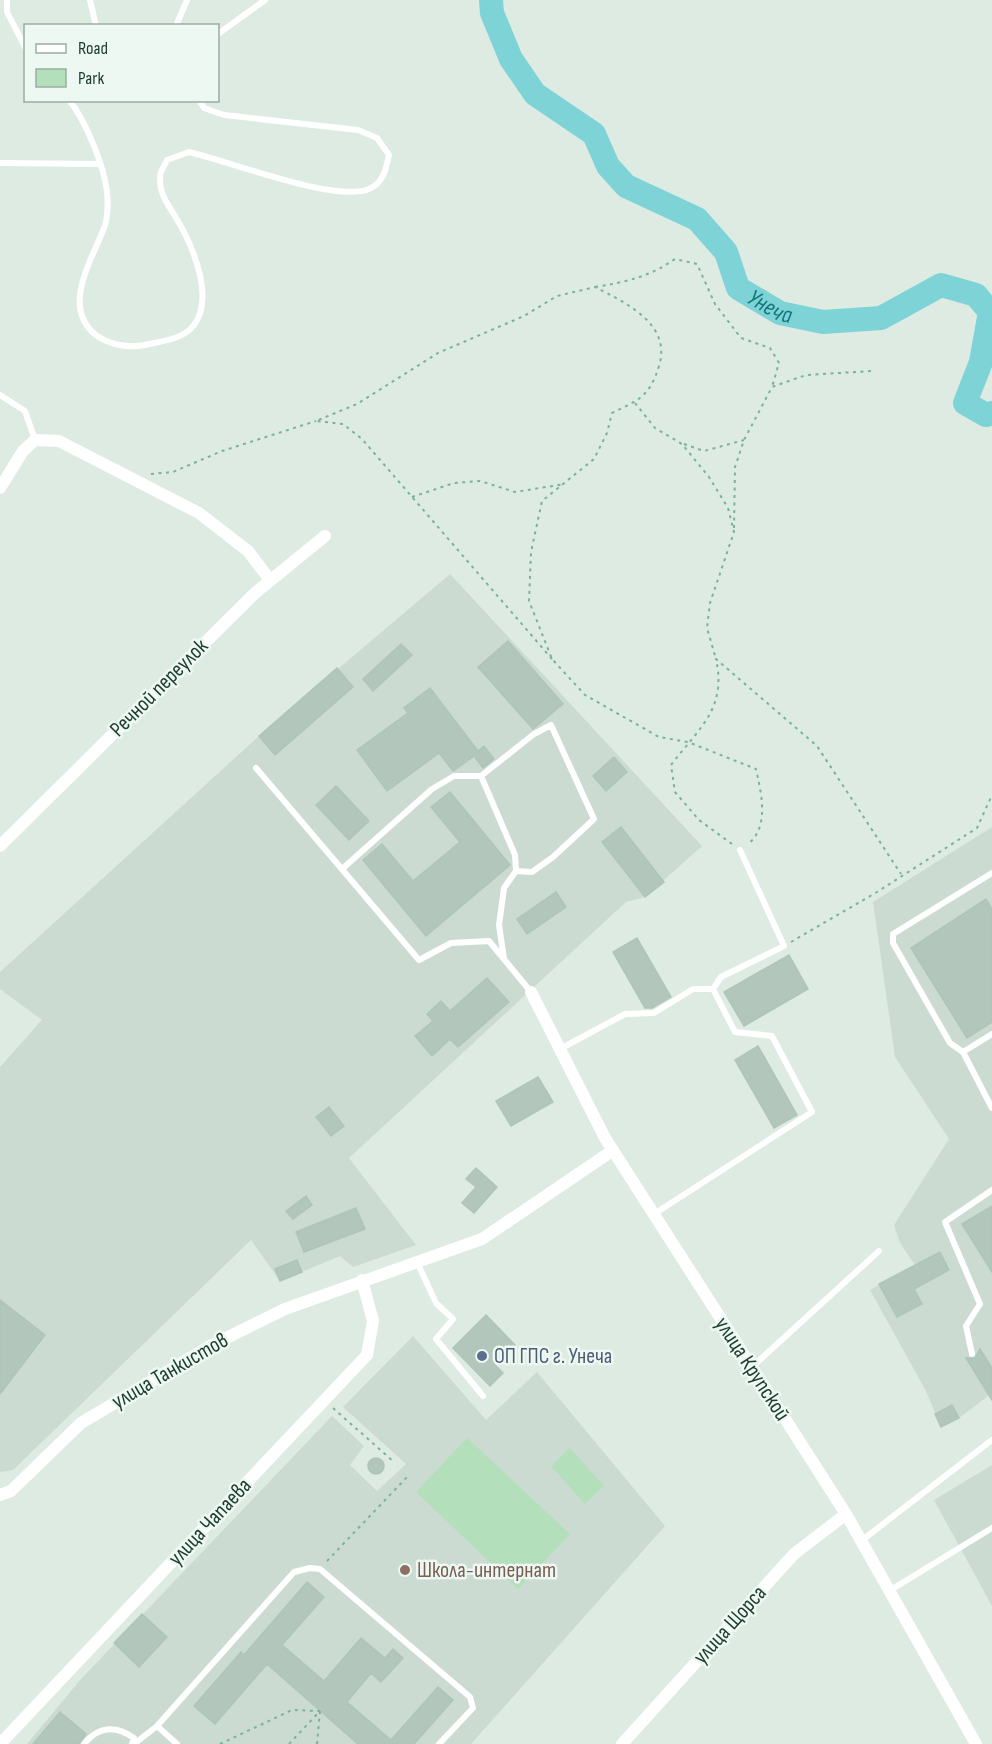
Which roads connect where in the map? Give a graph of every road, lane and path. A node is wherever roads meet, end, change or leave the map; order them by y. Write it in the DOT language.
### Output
graph roads {
  1 [pos="7,0"];
  2 [pos="90,0"];
  3 [pos="187,0"];
  4 [pos="265,0"];
  5 [pos="96,24"];
  6 [pos="177,24"];
  7 [pos="219,33"];
  8 [pos="24,45"];
  9 [pos="70,102"];
  10 [pos="200,102"];
  11 [pos="0,163"];
  12 [pos="100,164"];
  13 [pos="595,287"];
  14 [pos="872,371"];
  15 [pos="772,387"];
  16 [pos="0,395"];
  17 [pos="634,402"];
  18 [pos="316,421"];
  19 [pos="35,440"];
  20 [pos="744,440"];
  21 [pos="682,444"];
  22 [pos="130,477"];
  23 [pos="565,484"];
  24 [pos="0,488"];
  25 [pos="412,497"];
  26 [pos="734,532"];
  27 [pos="325,536"];
  28 [pos="270,580"];
  29 [pos="552,659"];
  30 [pos="716,659"];
  31 [pos="688,742"];
  32 [pos="256,768"];
  33 [pos="481,776"];
  34 [pos="992,795"];
  35 [pos="0,846"];
  36 [pos="740,850"];
  37 [pos="342,869"];
  38 [pos="516,871"];
  39 [pos="992,873"];
  40 [pos="902,874"];
  41 [pos="784,946"];
  42 [pos="504,960"];
  43 [pos="713,989"];
  44 [pos="531,992"];
  45 [pos="992,1034"];
  46 [pos="560,1049"];
  47 [pos="963,1052"];
  48 [pos="992,1108"];
  49 [pos="612,1151"];
  50 [pos="992,1190"];
  51 [pos="653,1214"];
  52 [pos="879,1251"];
  53 [pos="416,1261"];
  54 [pos="362,1280"];
  55 [pos="972,1354"];
  56 [pos="751,1367"];
  57 [pos="483,1396"];
  58 [pos="324,1400"];
  59 [pos="992,1440"];
  60 [pos="394,1462"];
  61 [pos="408,1476"];
  62 [pos="0,1495"];
  63 [pos="846,1515"];
  64 [pos="992,1528"];
  65 [pos="861,1541"];
  66 [pos="320,1569"];
  67 [pos="889,1591"];
  68 [pos="321,1711"];
  69 [pos="157,1726"];
  70 [pos="0,1744"];
  71 [pos="84,1744"];
  72 [pos="133,1744"];
  73 [pos="177,1744"];
  74 [pos="220,1744"];
  75 [pos="289,1744"];
  76 [pos="317,1744"];
  77 [pos="439,1744"];
  78 [pos="622,1744"];
  79 [pos="976,1744"];
  1 -- 8 [label="lane"];
  2 -- 5 [label="lane"];
  3 -- 6 [label="lane"];
  4 -- 7 [label="lane"];
  9 -- 12 [label="lane"];
  10 -- 12 [label="lane"];
  11 -- 12 [label="lane"];
  13 -- 15 [label="path"];
  13 -- 17 [label="path"];
  13 -- 18 [label="path"];
  14 -- 15 [label="path"];
  15 -- 20 [label="path"];
  16 -- 19 [label="lane"];
  17 -- 21 [label="path"];
  17 -- 23 [label="path"];
  18 -- 22 [label="path"];
  18 -- 25 [label="path"];
  19 -- 22 [label="street"];
  19 -- 24 [label="street"];
  20 -- 21 [label="path"];
  20 -- 26 [label="path"];
  21 -- 26 [label="path"];
  22 -- 28 [label="street"];
  23 -- 25 [label="path"];
  23 -- 29 [label="path"];
  25 -- 29 [label="path"];
  26 -- 30 [label="path"];
  27 -- 28 [label="street, Речной переулок"];
  28 -- 35 [label="street, Речной переулок"];
  29 -- 31 [label="path"];
  30 -- 31 [label="path"];
  30 -- 40 [label="path"];
  31 -- 36 [label="path"];
  31 -- 36 [label="path"];
  32 -- 37 [label="lane"];
  33 -- 37 [label="lane"];
  33 -- 38 [label="lane"];
  33 -- 38 [label="lane"];
  34 -- 40 [label="path"];
  36 -- 41 [label="lane"];
  37 -- 42 [label="lane"];
  38 -- 42 [label="lane"];
  39 -- 47 [label="lane"];
  40 -- 41 [label="path"];
  41 -- 43 [label="lane"];
  42 -- 44 [label="lane"];
  43 -- 46 [label="lane"];
  43 -- 51 [label="lane"];
  44 -- 46 [label="street, улица Крупской"];
  45 -- 47 [label="lane"];
  46 -- 49 [label="street, улица Крупской"];
  47 -- 48 [label="lane"];
  49 -- 51 [label="street, улица Крупской"];
  49 -- 53 [label="street, улица Танкистов"];
  50 -- 55 [label="lane"];
  51 -- 56 [label="street, улица Крупской"];
  52 -- 56 [label="lane"];
  53 -- 54 [label="street, улица Танкистов"];
  53 -- 57 [label="lane"];
  54 -- 58 [label="street, улица Чапаева"];
  54 -- 62 [label="street, улица Танкистов"];
  56 -- 63 [label="street, улица Крупской"];
  58 -- 60 [label="path"];
  58 -- 70 [label="street, улица Чапаева"];
  59 -- 65 [label="lane"];
  61 -- 66 [label="path"];
  63 -- 65 [label="street, улица Крупской"];
  63 -- 78 [label="street, улица Щорса"];
  64 -- 67 [label="lane"];
  65 -- 67 [label="street, улица Крупской"];
  66 -- 69 [label="lane"];
  66 -- 77 [label="lane"];
  67 -- 79 [label="street, улица Крупской"];
  68 -- 74 [label="path"];
  68 -- 75 [label="path"];
  68 -- 76 [label="path"];
  69 -- 72 [label="lane"];
  69 -- 73 [label="lane"];
  71 -- 72 [label="lane"];
}
